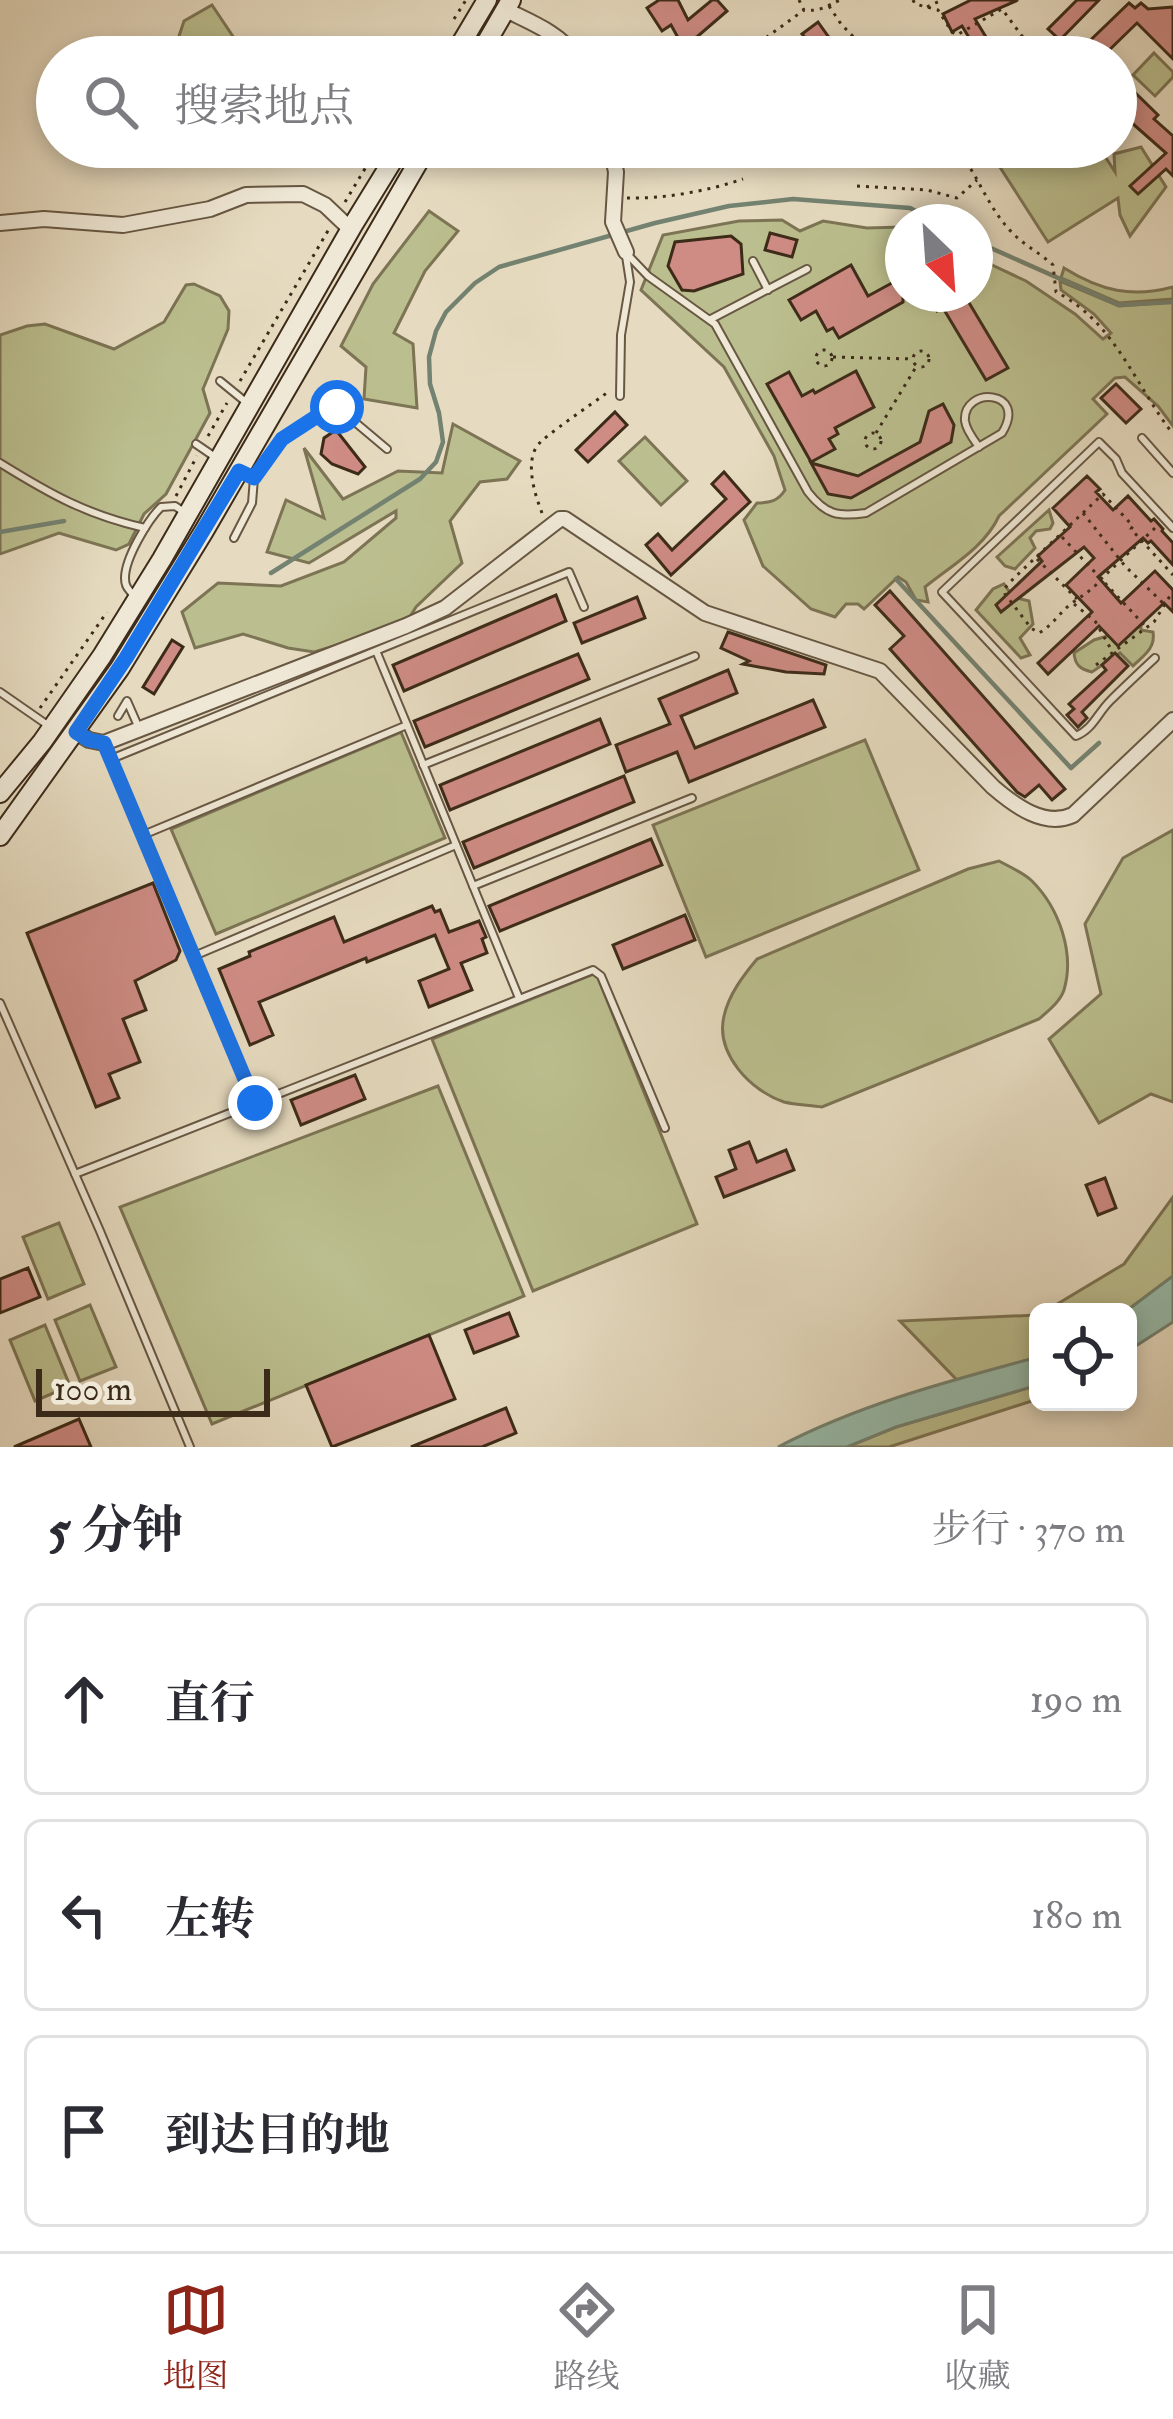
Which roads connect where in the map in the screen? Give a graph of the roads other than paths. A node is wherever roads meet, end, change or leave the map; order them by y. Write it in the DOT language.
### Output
graph roads {
  1 [pos="487,0"];
  2 [pos="509,5"];
  3 [pos="466,36"];
  4 [pos="491,36"];
  5 [pos="555,36"];
  6 [pos="388,168"];
  7 [pos="415,168"];
  8 [pos="615,168"];
  9 [pos="0,223"];
  10 [pos="353,225"];
  11 [pos="626,252"];
  12 [pos="753,261"];
  13 [pos="807,269"];
  14 [pos="768,290"];
  15 [pos="711,320"];
  16 [pos="220,381"];
  17 [pos="620,396"];
  18 [pos="249,405"];
  19 [pos="1142,438"];
  20 [pos="200,443"];
  21 [pos="979,447"];
  22 [pos="388,449"];
  23 [pos="218,459"];
  24 [pos="0,463"];
  25 [pos="1173,473"];
  26 [pos="247,474"];
  27 [pos="1173,510"];
  28 [pos="187,514"];
  29 [pos="1165,518"];
  30 [pos="146,528"];
  31 [pos="1173,528"];
  32 [pos="234,538"];
  33 [pos="137,600"];
  34 [pos="584,607"];
  35 [pos="377,652"];
  36 [pos="695,656"];
  37 [pos="1155,658"];
  38 [pos="0,692"];
  39 [pos="118,716"];
  40 [pos="1173,720"];
  41 [pos="406,725"];
  42 [pos="52,728"];
  43 [pos="140,729"];
  44 [pos="76,732"];
  45 [pos="104,743"];
  46 [pos="111,759"];
  47 [pos="423,765"];
  48 [pos="3,784"];
  49 [pos="692,799"];
  50 [pos="143,835"];
  51 [pos="0,836"];
  52 [pos="456,845"];
  53 [pos="473,886"];
  54 [pos="194,956"];
  55 [pos="519,998"];
  56 [pos="0,1003"];
  57 [pos="0,1017"];
  58 [pos="9,1023"];
  59 [pos="255,1103"];
  60 [pos="665,1129"];
  61 [pos="75,1174"];
  62 [pos="190,1447"];
  1 -- 3 [label="main road"];
  2 -- 4 [label="main road"];
  2 -- 5 [label="street"];
  6 -- 10 [label="main road"];
  7 -- 26 [label="main road"];
  8 -- 11 [label="street"];
  9 -- 10 [label="street"];
  10 -- 18 [label="main road"];
  11 -- 15 [label="lane"];
  11 -- 17 [label="lane"];
  12 -- 14 [label="lane"];
  13 -- 14 [label="lane"];
  14 -- 15 [label="lane"];
  15 -- 21 [label="lane"];
  16 -- 18 [label="lane"];
  18 -- 23 [label="main road"];
  19 -- 25 [label="lane"];
  20 -- 23 [label="lane"];
  21 -- 21 [label="lane"];
  22 -- 26 [label="lane"];
  23 -- 28 [label="main road"];
  24 -- 30 [label="lane"];
  26 -- 32 [label="lane"];
  26 -- 44 [label="main road"];
  27 -- 29 [label="lane"];
  28 -- 30 [label="lane"];
  28 -- 33 [label="main road"];
  29 -- 31 [label="lane"];
  29 -- 37 [label="lane"];
  30 -- 33 [label="lane"];
  33 -- 42 [label="main road"];
  34 -- 35 [label="lane"];
  35 -- 41 [label="lane"];
  35 -- 46 [label="lane"];
  36 -- 47 [label="lane"];
  38 -- 42 [label="lane"];
  39 -- 43 [label="lane"];
  40 -- 43 [label="street"];
  41 -- 47 [label="lane"];
  41 -- 50 [label="lane"];
  42 -- 48 [label="main road"];
  43 -- 45 [label="street"];
  44 -- 45 [label="street"];
  44 -- 51 [label="main road"];
  45 -- 46 [label="lane"];
  46 -- 50 [label="lane"];
  47 -- 52 [label="lane"];
  49 -- 53 [label="lane"];
  50 -- 54 [label="lane"];
  52 -- 53 [label="lane"];
  52 -- 54 [label="lane"];
  53 -- 55 [label="lane"];
  54 -- 59 [label="lane"];
  55 -- 59 [label="lane"];
  55 -- 60 [label="lane"];
  56 -- 58 [label="lane"];
  57 -- 58 [label="lane"];
  58 -- 61 [label="lane"];
  59 -- 61 [label="lane"];
  61 -- 62 [label="lane"];
}
